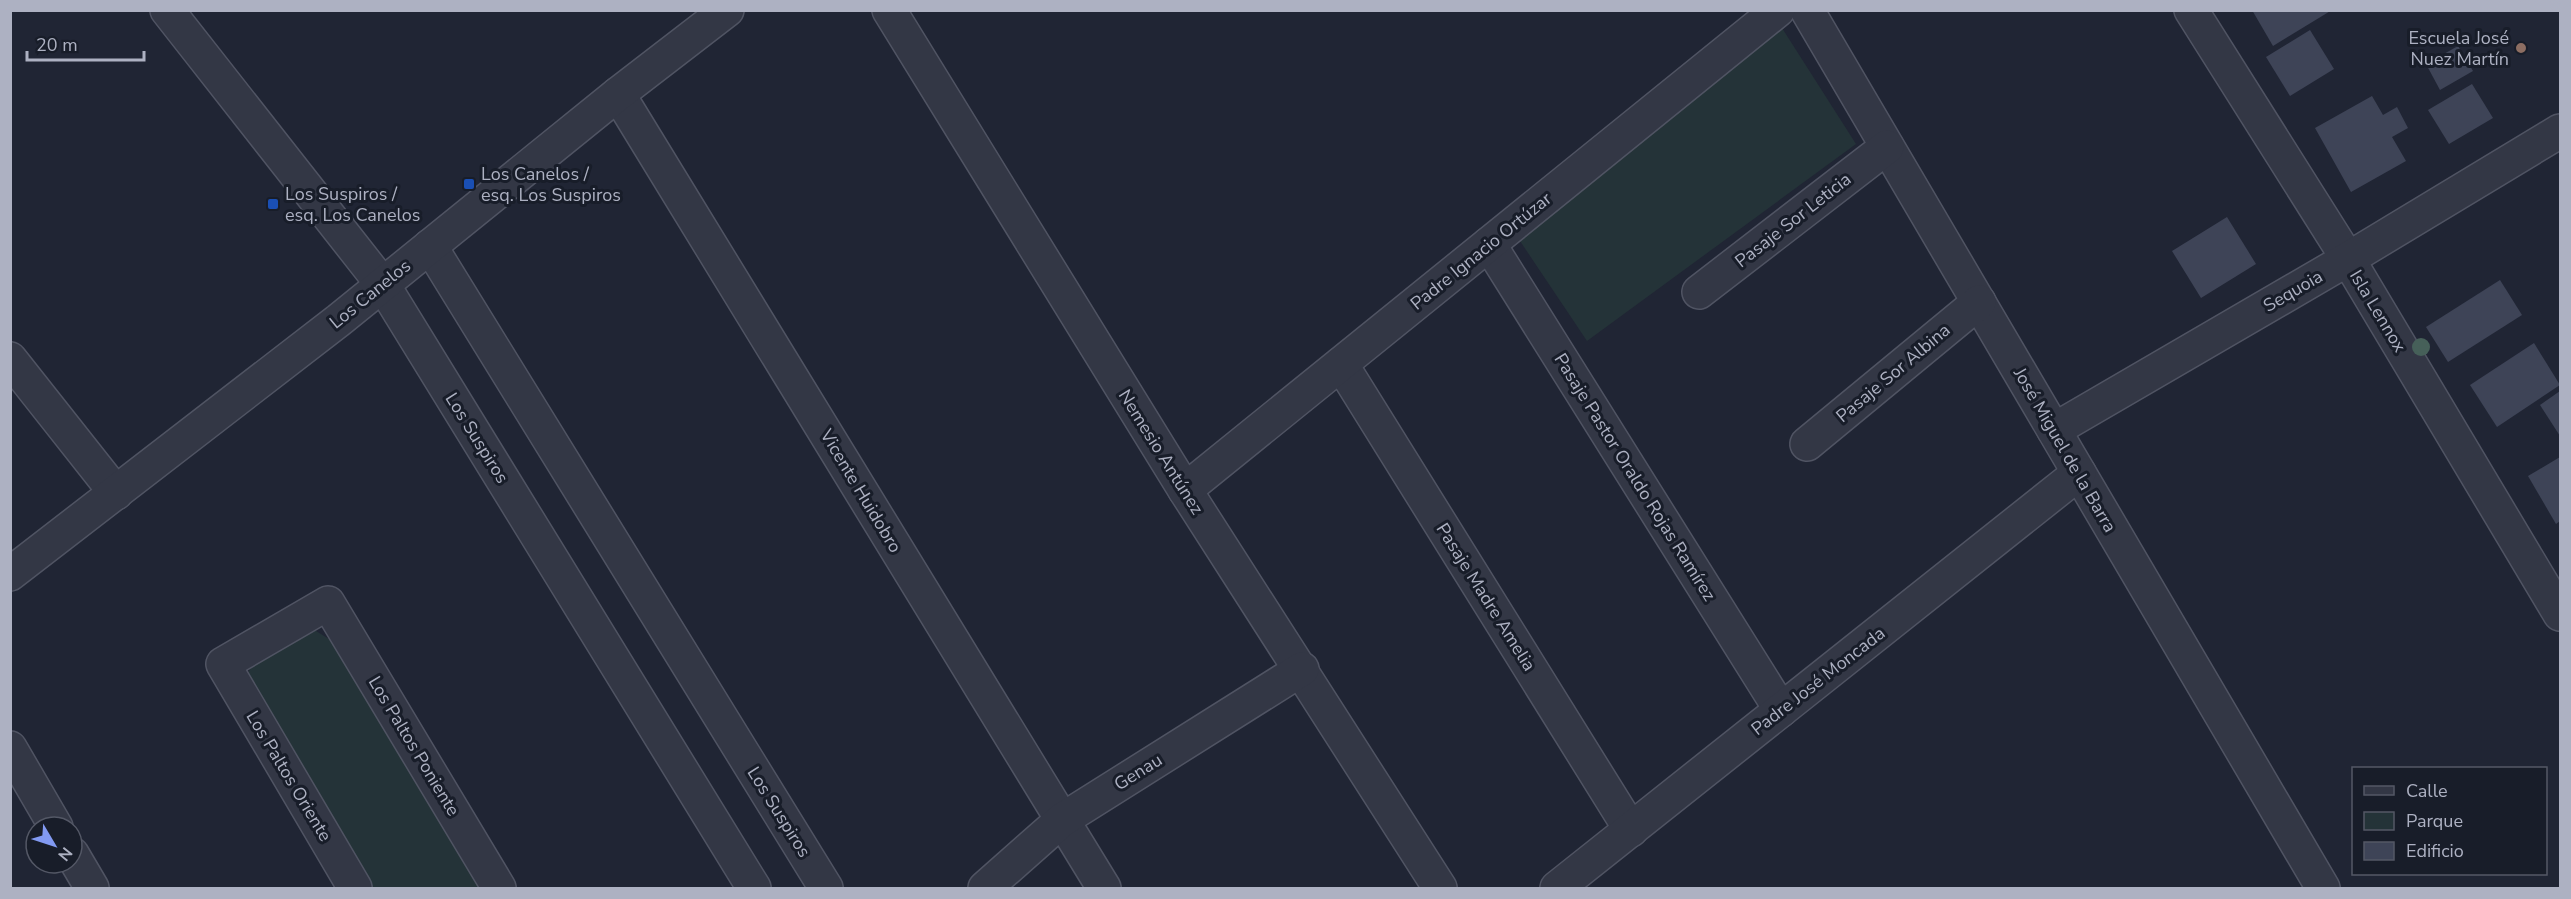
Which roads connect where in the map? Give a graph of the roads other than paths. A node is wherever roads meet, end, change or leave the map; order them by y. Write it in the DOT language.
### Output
graph roads {
  1 [pos="167,10"];
  2 [pos="727,10"];
  3 [pos="889,10"];
  4 [pos="1778,10"];
  5 [pos="1807,10"];
  6 [pos="2191,10"];
  7 [pos="618,94"];
  8 [pos="2560,131"];
  9 [pos="1887,147"];
  10 [pos="1489,244"];
  11 [pos="430,246"];
  12 [pos="2348,260"];
  13 [pos="383,285"];
  14 [pos="1699,292"];
  15 [pos="1978,302"];
  16 [pos="10,359"];
  17 [pos="1341,364"];
  18 [pos="2054,430"];
  19 [pos="1807,444"];
  20 [pos="2079,473"];
  21 [pos="1185,490"];
  22 [pos="116,493"];
  23 [pos="10,574"];
  24 [pos="2560,614"];
  25 [pos="223,664"];
  26 [pos="1302,669"];
  27 [pos="1781,710"];
  28 [pos="10,748"];
  29 [pos="49,815"];
  30 [pos="1062,820"];
  31 [pos="1631,830"];
  32 [pos="84,874"];
  33 [pos="92,888"];
  34 [pos="356,888"];
  35 [pos="499,888"];
  36 [pos="754,888"];
  37 [pos="826,888"];
  38 [pos="985,888"];
  39 [pos="1104,888"];
  40 [pos="1440,888"];
  41 [pos="1557,888"];
  42 [pos="2323,888"];
  1 -- 13 [label="street, Los Suspiros"];
  2 -- 7 [label="street, Los Canelos"];
  3 -- 21 [label="street, Nemesio Antúnez"];
  4 -- 10 [label="street, Padre Ignacio Ortúzar"];
  5 -- 9 [label="street, José Miguel de la Barra"];
  6 -- 12 [label="street, Isla Lennox"];
  7 -- 11 [label="street, Los Canelos"];
  7 -- 30 [label="street, Vicente Huidobro"];
  8 -- 12 [label="street, Sequoia"];
  9 -- 14 [label="street, Pasaje Sor Leticia"];
  9 -- 15 [label="street, José Miguel de la Barra"];
  10 -- 17 [label="street, Padre Ignacio Ortúzar"];
  10 -- 27 [label="street, Pasaje Pastor Oraldo Rojas Ramírez"];
  11 -- 13 [label="street, Los Canelos"];
  11 -- 37 [label="street, Los Suspiros"];
  12 -- 18 [label="street, Sequoia"];
  12 -- 24 [label="street, Isla Lennox"];
  13 -- 22 [label="street, Los Canelos"];
  13 -- 36 [label="street, Los Suspiros"];
  15 -- 18 [label="street, José Miguel de la Barra"];
  15 -- 19 [label="street, Pasaje Sor Albina"];
  16 -- 22 [label="street"];
  17 -- 21 [label="street, Padre Ignacio Ortúzar"];
  17 -- 31 [label="street, Pasaje Madre Amelia"];
  18 -- 20 [label="street, José Miguel de la Barra"];
  20 -- 27 [label="street, Padre José Moncada"];
  20 -- 42 [label="street, José Miguel de la Barra"];
  21 -- 26 [label="street, Nemesio Antúnez"];
  22 -- 23 [label="street, Los Canelos"];
  25 -- 34 [label="street, Los Paltos Oriente"];
  25 -- 35 [label="street, Los Paltos Poniente"];
  26 -- 30 [label="street, Genau"];
  26 -- 40 [label="street, Nemesio Antúnez"];
  27 -- 31 [label="street, Padre José Moncada"];
  28 -- 29 [label="street"];
  30 -- 38 [label="street, Genau"];
  30 -- 39 [label="street, Vicente Huidobro"];
  31 -- 41 [label="street, Padre José Moncada"];
  32 -- 33 [label="street"];
}
